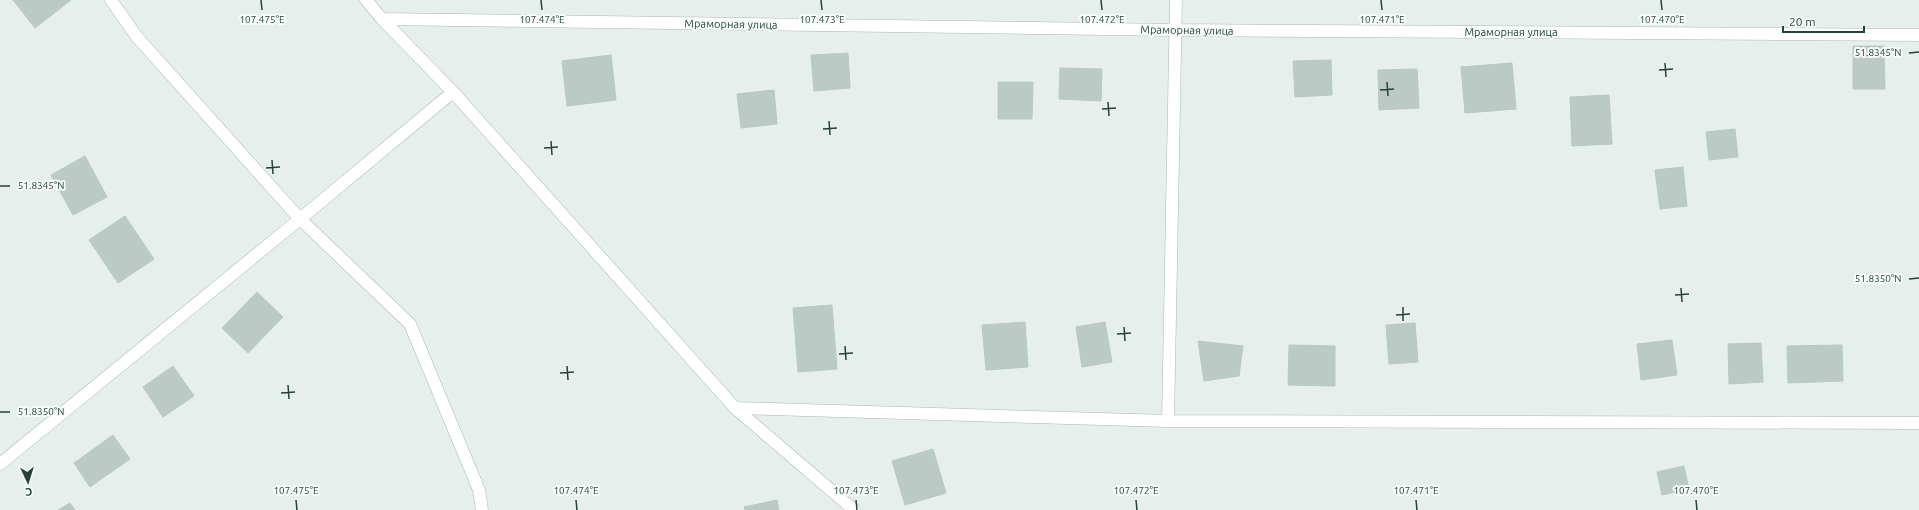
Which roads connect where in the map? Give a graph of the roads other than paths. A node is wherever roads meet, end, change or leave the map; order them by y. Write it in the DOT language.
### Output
graph roads {
  1 [pos="111,0"];
  2 [pos="366,0"];
  3 [pos="1176,0"];
  4 [pos="382,19"];
  5 [pos="1175,30"];
  6 [pos="1919,35"];
  7 [pos="453,92"];
  8 [pos="300,219"];
  9 [pos="735,408"];
  10 [pos="1168,420"];
  11 [pos="1919,423"];
  12 [pos="0,464"];
  13 [pos="482,510"];
  14 [pos="854,510"];
  1 -- 8 [label="street"];
  2 -- 4 [label="street"];
  3 -- 5 [label="street"];
  4 -- 5 [label="street, Мраморная улица"];
  4 -- 7 [label="street"];
  5 -- 6 [label="street, Мраморная улица"];
  5 -- 10 [label="street"];
  7 -- 8 [label="street"];
  7 -- 9 [label="street"];
  8 -- 12 [label="street"];
  8 -- 13 [label="street"];
  9 -- 10 [label="street"];
  9 -- 14 [label="street"];
  10 -- 11 [label="street"];
}
